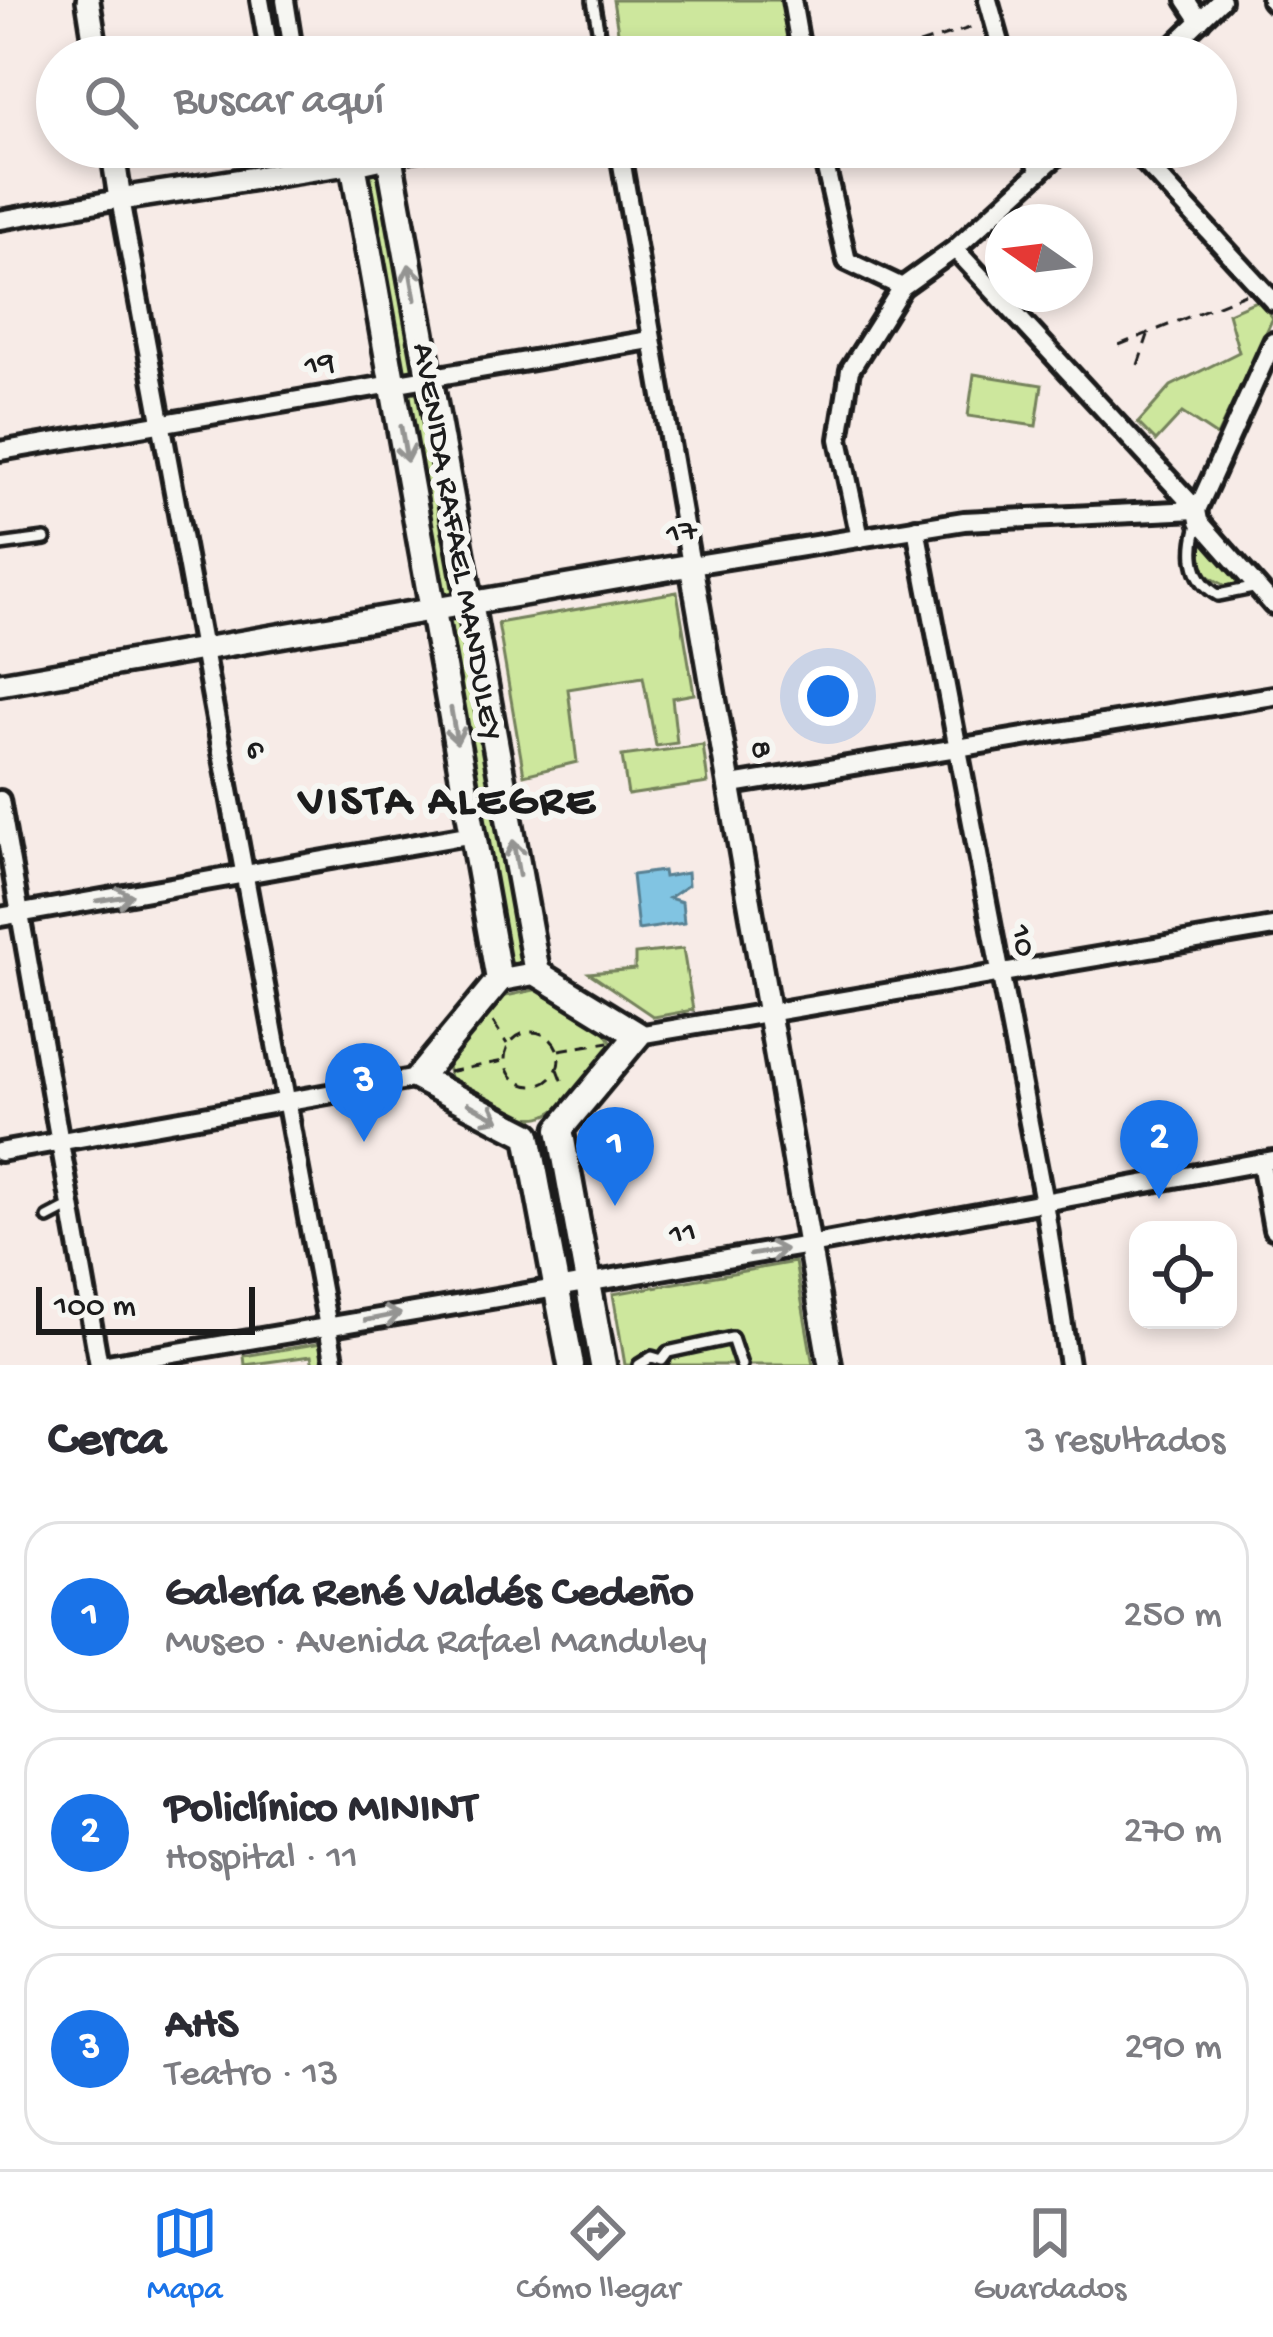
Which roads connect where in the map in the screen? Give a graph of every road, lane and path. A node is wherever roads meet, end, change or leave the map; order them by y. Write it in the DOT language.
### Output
graph roads {
  1 [pos="88,0"];
  2 [pos="260,0"];
  3 [pos="285,0"];
  4 [pos="593,0"];
  5 [pos="792,0"];
  6 [pos="988,0"];
  7 [pos="1186,0"];
  8 [pos="1221,0"];
  9 [pos="994,21"];
  10 [pos="1200,21"];
  11 [pos="94,36"];
  12 [pos="267,36"];
  13 [pos="291,36"];
  14 [pos="600,36"];
  15 [pos="798,36"];
  16 [pos="946,36"];
  17 [pos="998,36"];
  18 [pos="1184,36"];
  19 [pos="115,168"];
  20 [pos="321,168"];
  21 [pos="354,168"];
  22 [pos="386,168"];
  23 [pos="622,168"];
  24 [pos="826,168"];
  25 [pos="1041,168"];
  26 [pos="1150,168"];
  27 [pos="1039,170"];
  28 [pos="120,199"];
  29 [pos="0,220"];
  30 [pos="955,249"];
  31 [pos="902,287"];
  32 [pos="1267,294"];
  33 [pos="1149,331"];
  34 [pos="650,340"];
  35 [pos="1273,342"];
  36 [pos="1119,345"];
  37 [pos="1138,365"];
  38 [pos="429,377"];
  39 [pos="393,383"];
  40 [pos="163,423"];
  41 [pos="0,452"];
  42 [pos="1198,515"];
  43 [pos="916,529"];
  44 [pos="860,538"];
  45 [pos="45,539"];
  46 [pos="0,545"];
  47 [pos="691,566"];
  48 [pos="1258,587"];
  49 [pos="470,604"];
  50 [pos="1273,605"];
  51 [pos="433,610"];
  52 [pos="201,650"];
  53 [pos="0,685"];
  54 [pos="1273,696"];
  55 [pos="955,748"];
  56 [pos="732,785"];
  57 [pos="0,800"];
  58 [pos="2,821"];
  59 [pos="473,834"];
  60 [pos="245,877"];
  61 [pos="21,913"];
  62 [pos="0,917"];
  63 [pos="1273,927"];
  64 [pos="537,974"];
  65 [pos="997,975"];
  66 [pos="499,980"];
  67 [pos="481,1002"];
  68 [pos="770,1015"];
  69 [pos="638,1035"];
  70 [pos="508,1046"];
  71 [pos="557,1050"];
  72 [pos="505,1060"];
  73 [pos="418,1078"];
  74 [pos="286,1098"];
  75 [pos="560,1129"];
  76 [pos="528,1135"];
  77 [pos="61,1141"];
  78 [pos="0,1152"];
  79 [pos="1267,1161"];
  80 [pos="1044,1202"];
  81 [pos="70,1206"];
  82 [pos="48,1218"];
  83 [pos="1273,1229"];
  84 [pos="809,1246"];
  85 [pos="589,1280"];
  86 [pos="555,1285"];
  87 [pos="328,1328"];
  88 [pos="663,1363"];
  89 [pos="100,1365"];
  90 [pos="335,1365"];
  91 [pos="571,1365"];
  92 [pos="603,1365"];
  93 [pos="639,1365"];
  94 [pos="741,1365"];
  95 [pos="830,1365"];
  96 [pos="1069,1365"];
  1 -- 11 [label="street"];
  2 -- 12 [label="street"];
  3 -- 13 [label="street"];
  4 -- 14 [label="lane"];
  5 -- 15 [label="street"];
  6 -- 9 [label="street"];
  7 -- 10 [label="street"];
  8 -- 10 [label="street"];
  9 -- 16 [label="path"];
  9 -- 17 [label="street"];
  10 -- 18 [label="street"];
  19 -- 28 [label="street, 6"];
  20 -- 28 [label="street"];
  21 -- 39 [label="main road, AVENIDA RAFAEL MANDULEY"];
  38 -- 22 [label="main road, AVENIDA RAFAEL MANDULEY, one-way"];
  23 -- 34 [label="street, 8"];
  24 -- 31 [label="street"];
  25 -- 27 [label="street"];
  26 -- 32 [label="street"];
  27 -- 30 [label="street"];
  28 -- 29 [label="street"];
  28 -- 40 [label="street, 6"];
  30 -- 31 [label="street"];
  30 -- 42 [label="street"];
  31 -- 44 [label="street"];
  32 -- 33 [label="path"];
  33 -- 36 [label="path"];
  33 -- 37 [label="path"];
  34 -- 38 [label="street, 19"];
  34 -- 47 [label="street, 8"];
  35 -- 42 [label="street"];
  38 -- 39 [label="street, 19"];
  38 -- 49 [label="main road, AVENIDA RAFAEL MANDULEY"];
  39 -- 40 [label="street, 19"];
  39 -- 51 [label="main road, AVENIDA RAFAEL MANDULEY, one-way"];
  40 -- 41 [label="street, 19"];
  40 -- 52 [label="street, 6"];
  42 -- 43 [label="street, 17"];
  42 -- 48 [label="street"];
  42 -- 48 [label="lane"];
  43 -- 44 [label="street, 17"];
  43 -- 55 [label="street, 10"];
  44 -- 47 [label="street, 17"];
  45 -- 46 [label="lane"];
  47 -- 49 [label="street, 17"];
  47 -- 56 [label="street, 8"];
  48 -- 50 [label="street"];
  49 -- 51 [label="street, 17"];
  64 -- 49 [label="main road, AVENIDA RAFAEL MANDULEY, one-way"];
  51 -- 52 [label="street, 17"];
  51 -- 59 [label="main road, AVENIDA RAFAEL MANDULEY, one-way"];
  52 -- 53 [label="street, 17"];
  52 -- 60 [label="street, 6"];
  54 -- 55 [label="street"];
  55 -- 56 [label="street"];
  55 -- 65 [label="street, 10"];
  56 -- 68 [label="street, 8"];
  57 -- 58 [label="street"];
  58 -- 61 [label="street"];
  59 -- 60 [label="street"];
  59 -- 66 [label="main road, AVENIDA RAFAEL MANDULEY"];
  61 -- 60 [label="street, one-way"];
  60 -- 74 [label="street, 6"];
  61 -- 62 [label="street"];
  61 -- 77 [label="street"];
  63 -- 65 [label="street"];
  64 -- 66 [label="street"];
  64 -- 69 [label="main road"];
  65 -- 68 [label="street"];
  65 -- 80 [label="street, 10"];
  66 -- 67 [label="main road"];
  67 -- 70 [label="path"];
  67 -- 73 [label="main road"];
  68 -- 69 [label="street"];
  68 -- 84 [label="street, 8"];
  69 -- 71 [label="path"];
  69 -- 75 [label="main road"];
  70 -- 71 [label="path"];
  70 -- 72 [label="path"];
  71 -- 72 [label="path"];
  72 -- 73 [label="path"];
  73 -- 74 [label="street"];
  73 -- 76 [label="main road, one-way"];
  74 -- 77 [label="street"];
  74 -- 87 [label="street, 6"];
  75 -- 76 [label="street"];
  75 -- 85 [label="main road"];
  76 -- 86 [label="main road"];
  77 -- 78 [label="street"];
  77 -- 81 [label="street"];
  79 -- 80 [label="street, 11"];
  79 -- 83 [label="street"];
  80 -- 84 [label="street, 11"];
  80 -- 96 [label="street, 10"];
  81 -- 82 [label="lane"];
  81 -- 89 [label="street"];
  85 -- 84 [label="street, 11, one-way"];
  84 -- 95 [label="street, 8"];
  85 -- 86 [label="street, 11"];
  85 -- 92 [label="main road"];
  87 -- 86 [label="street, 11, one-way"];
  86 -- 91 [label="main road"];
  87 -- 89 [label="street, 11"];
  87 -- 90 [label="street, 6"];
  88 -- 93 [label="lane"];
  88 -- 94 [label="lane"];
}
